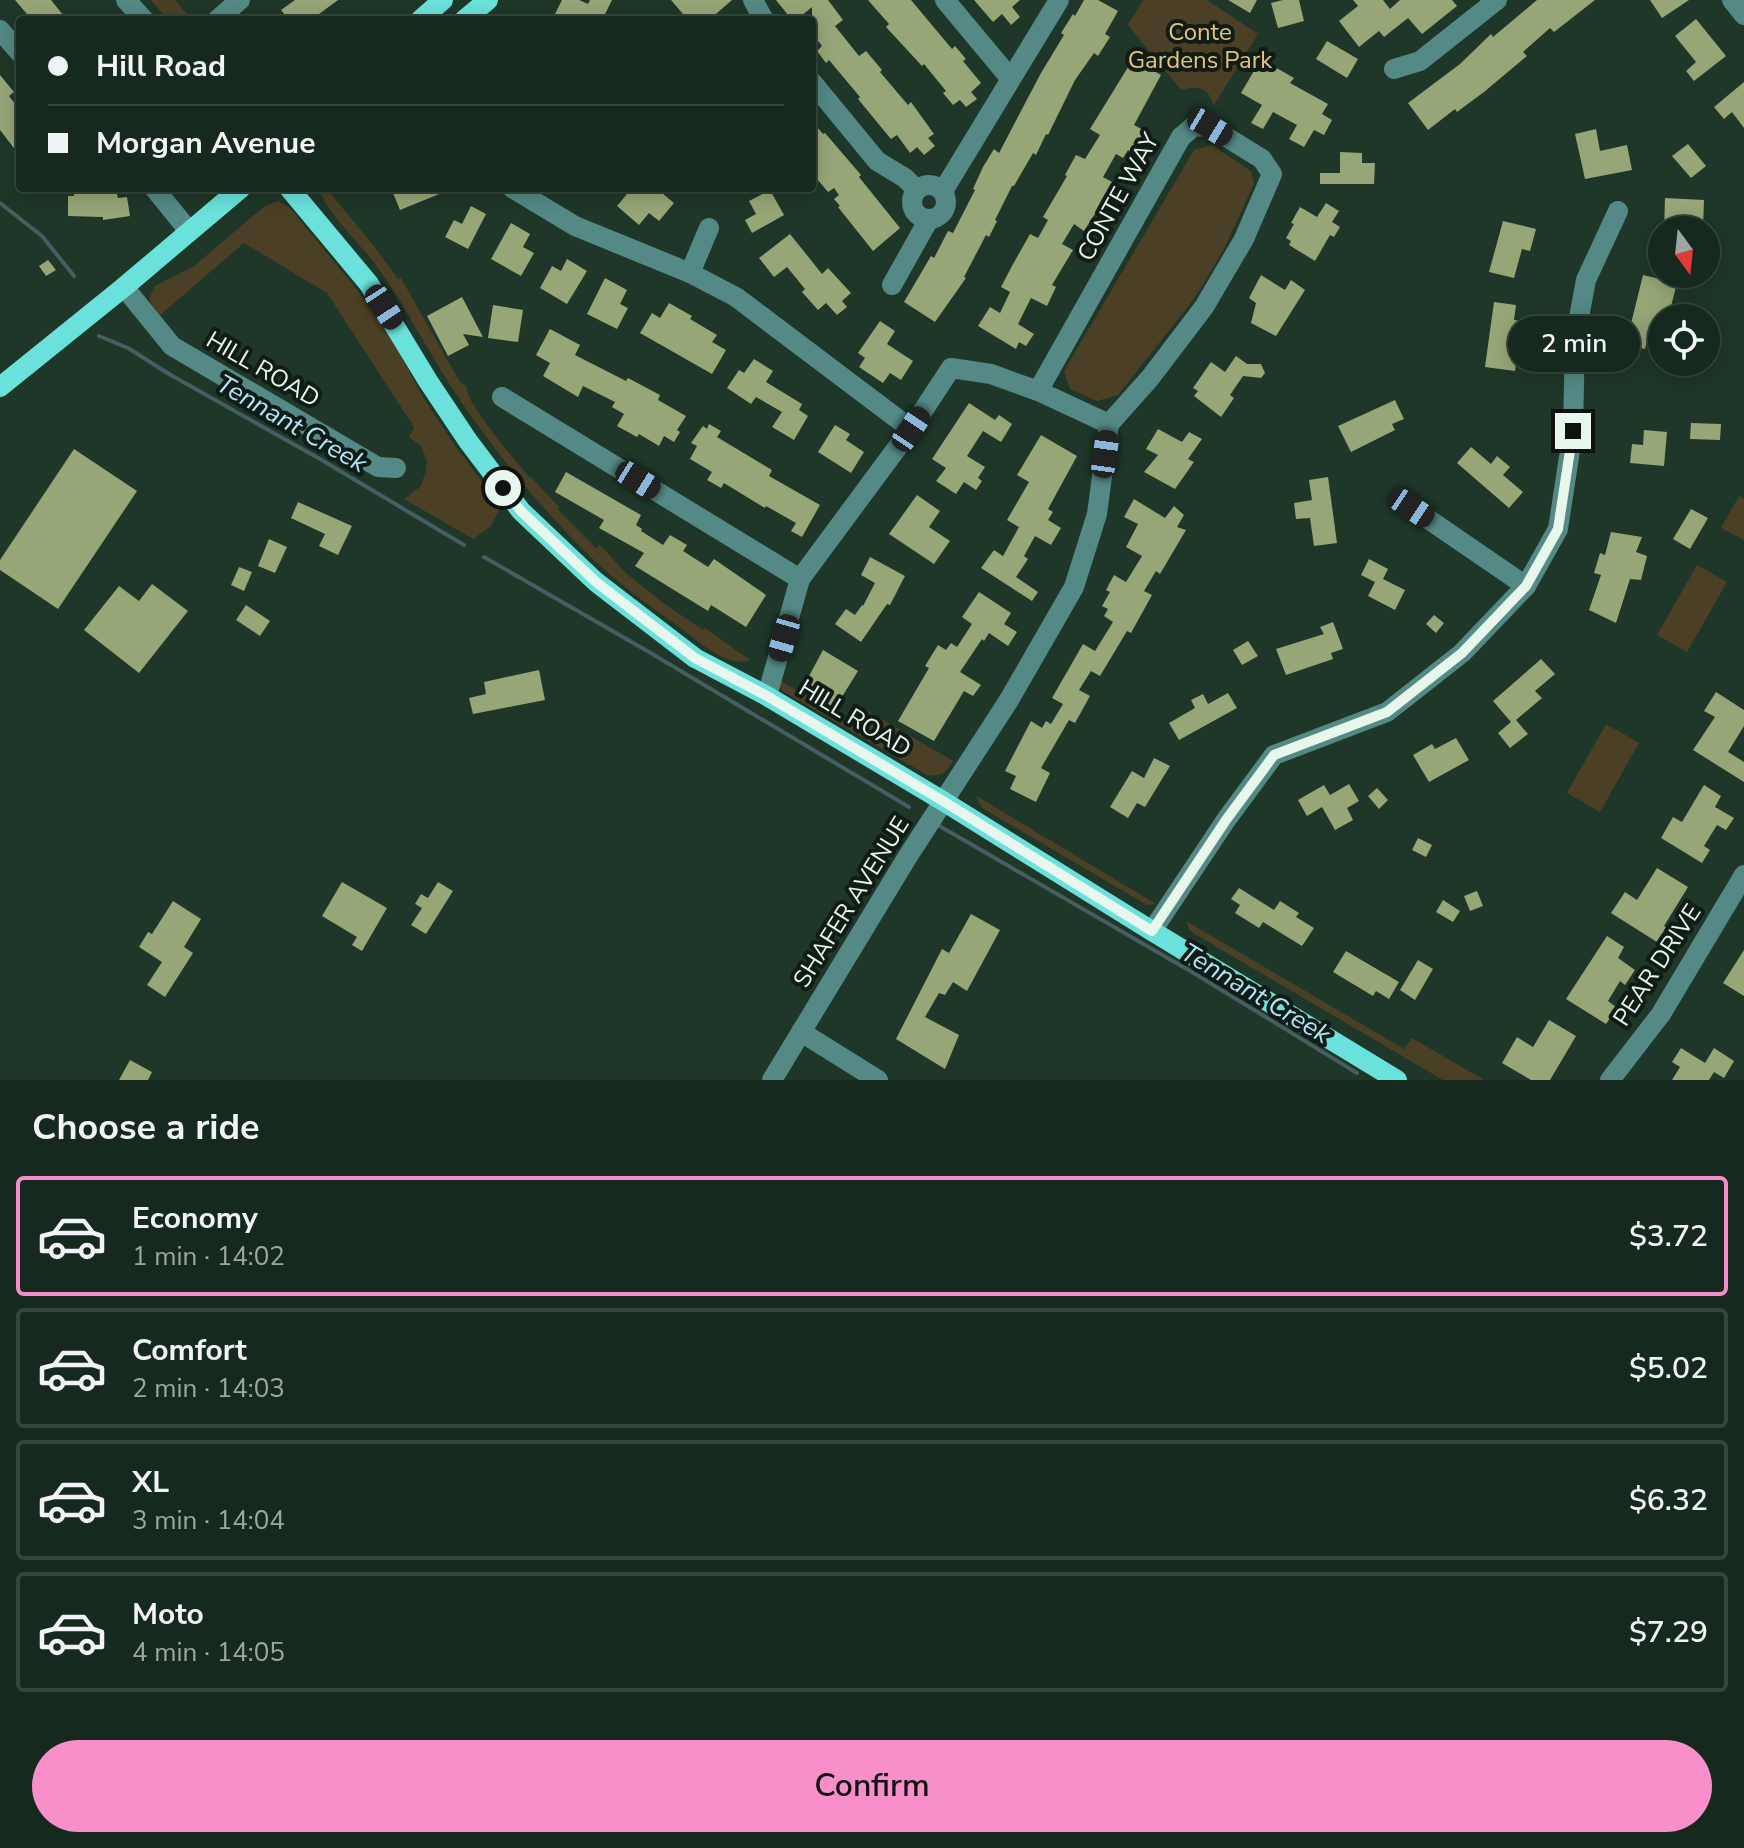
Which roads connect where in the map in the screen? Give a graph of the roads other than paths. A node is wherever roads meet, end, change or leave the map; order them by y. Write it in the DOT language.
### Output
graph roads {
  1 [pos="126,0"];
  2 [pos="240,0"];
  3 [pos="443,0"];
  4 [pos="488,0"];
  5 [pos="945,0"];
  6 [pos="1059,0"];
  7 [pos="1497,0"];
  8 [pos="1732,0"];
  9 [pos="1744,15"];
  10 [pos="140,16"];
  11 [pos="222,16"];
  12 [pos="425,16"];
  13 [pos="469,16"];
  14 [pos="0,30"];
  15 [pos="16,48"];
  16 [pos="1394,69"];
  17 [pos="1010,78"];
  18 [pos="816,87"];
  19 [pos="916,189"];
  20 [pos="943,191"];
  21 [pos="157,192"];
  22 [pos="236,192"];
  23 [pos="292,192"];
  24 [pos="519,192"];
  25 [pos="1618,211"];
  26 [pos="929,219"];
  27 [pos="709,228"];
  28 [pos="189,231"];
  29 [pos="690,273"];
  30 [pos="892,285"];
  31 [pos="124,287"];
  32 [pos="0,387"];
  33 [pos="1038,391"];
  34 [pos="502,397"];
  35 [pos="1109,424"];
  36 [pos="911,429"];
  37 [pos="396,468"];
  38 [pos="1412,508"];
  39 [pos="800,579"];
  40 [pos="1526,586"];
  41 [pos="767,696"];
  42 [pos="943,801"];
  43 [pos="1744,875"];
  44 [pos="1152,931"];
  45 [pos="801,1032"];
  46 [pos="1390,1078"];
  47 [pos="772,1080"];
  48 [pos="878,1080"];
  49 [pos="1610,1080"];
  1 -- 10 [label="street"];
  2 -- 11 [label="street"];
  3 -- 12 [label="main road"];
  4 -- 13 [label="main road"];
  5 -- 17 [label="street"];
  6 -- 17 [label="street"];
  7 -- 16 [label="street"];
  8 -- 9 [label="street"];
  14 -- 15 [label="street"];
  17 -- 20 [label="street"];
  18 -- 19 [label="street"];
  19 -- 20 [label="street"];
  19 -- 26 [label="street"];
  20 -- 26 [label="street"];
  21 -- 28 [label="street"];
  22 -- 28 [label="main road"];
  23 -- 41 [label="main road, HILL ROAD"];
  24 -- 29 [label="street"];
  25 -- 40 [label="street"];
  26 -- 30 [label="street"];
  27 -- 29 [label="street"];
  28 -- 31 [label="main road"];
  29 -- 36 [label="street"];
  31 -- 32 [label="main road"];
  31 -- 37 [label="street, HILL ROAD"];
  33 -- 35 [label="street"];
  33 -- 35 [label="street, CONTE WAY"];
  33 -- 36 [label="street"];
  34 -- 39 [label="street"];
  35 -- 42 [label="street, SHAFER AVENUE"];
  36 -- 39 [label="street"];
  38 -- 40 [label="street"];
  39 -- 41 [label="street"];
  40 -- 44 [label="street"];
  41 -- 42 [label="main road, HILL ROAD"];
  42 -- 44 [label="main road, HILL ROAD"];
  42 -- 45 [label="street, SHAFER AVENUE"];
  43 -- 49 [label="street, PEAR DRIVE"];
  44 -- 46 [label="main road, HILL ROAD"];
  45 -- 47 [label="street, SHAFER AVENUE"];
  45 -- 48 [label="street"];
}
